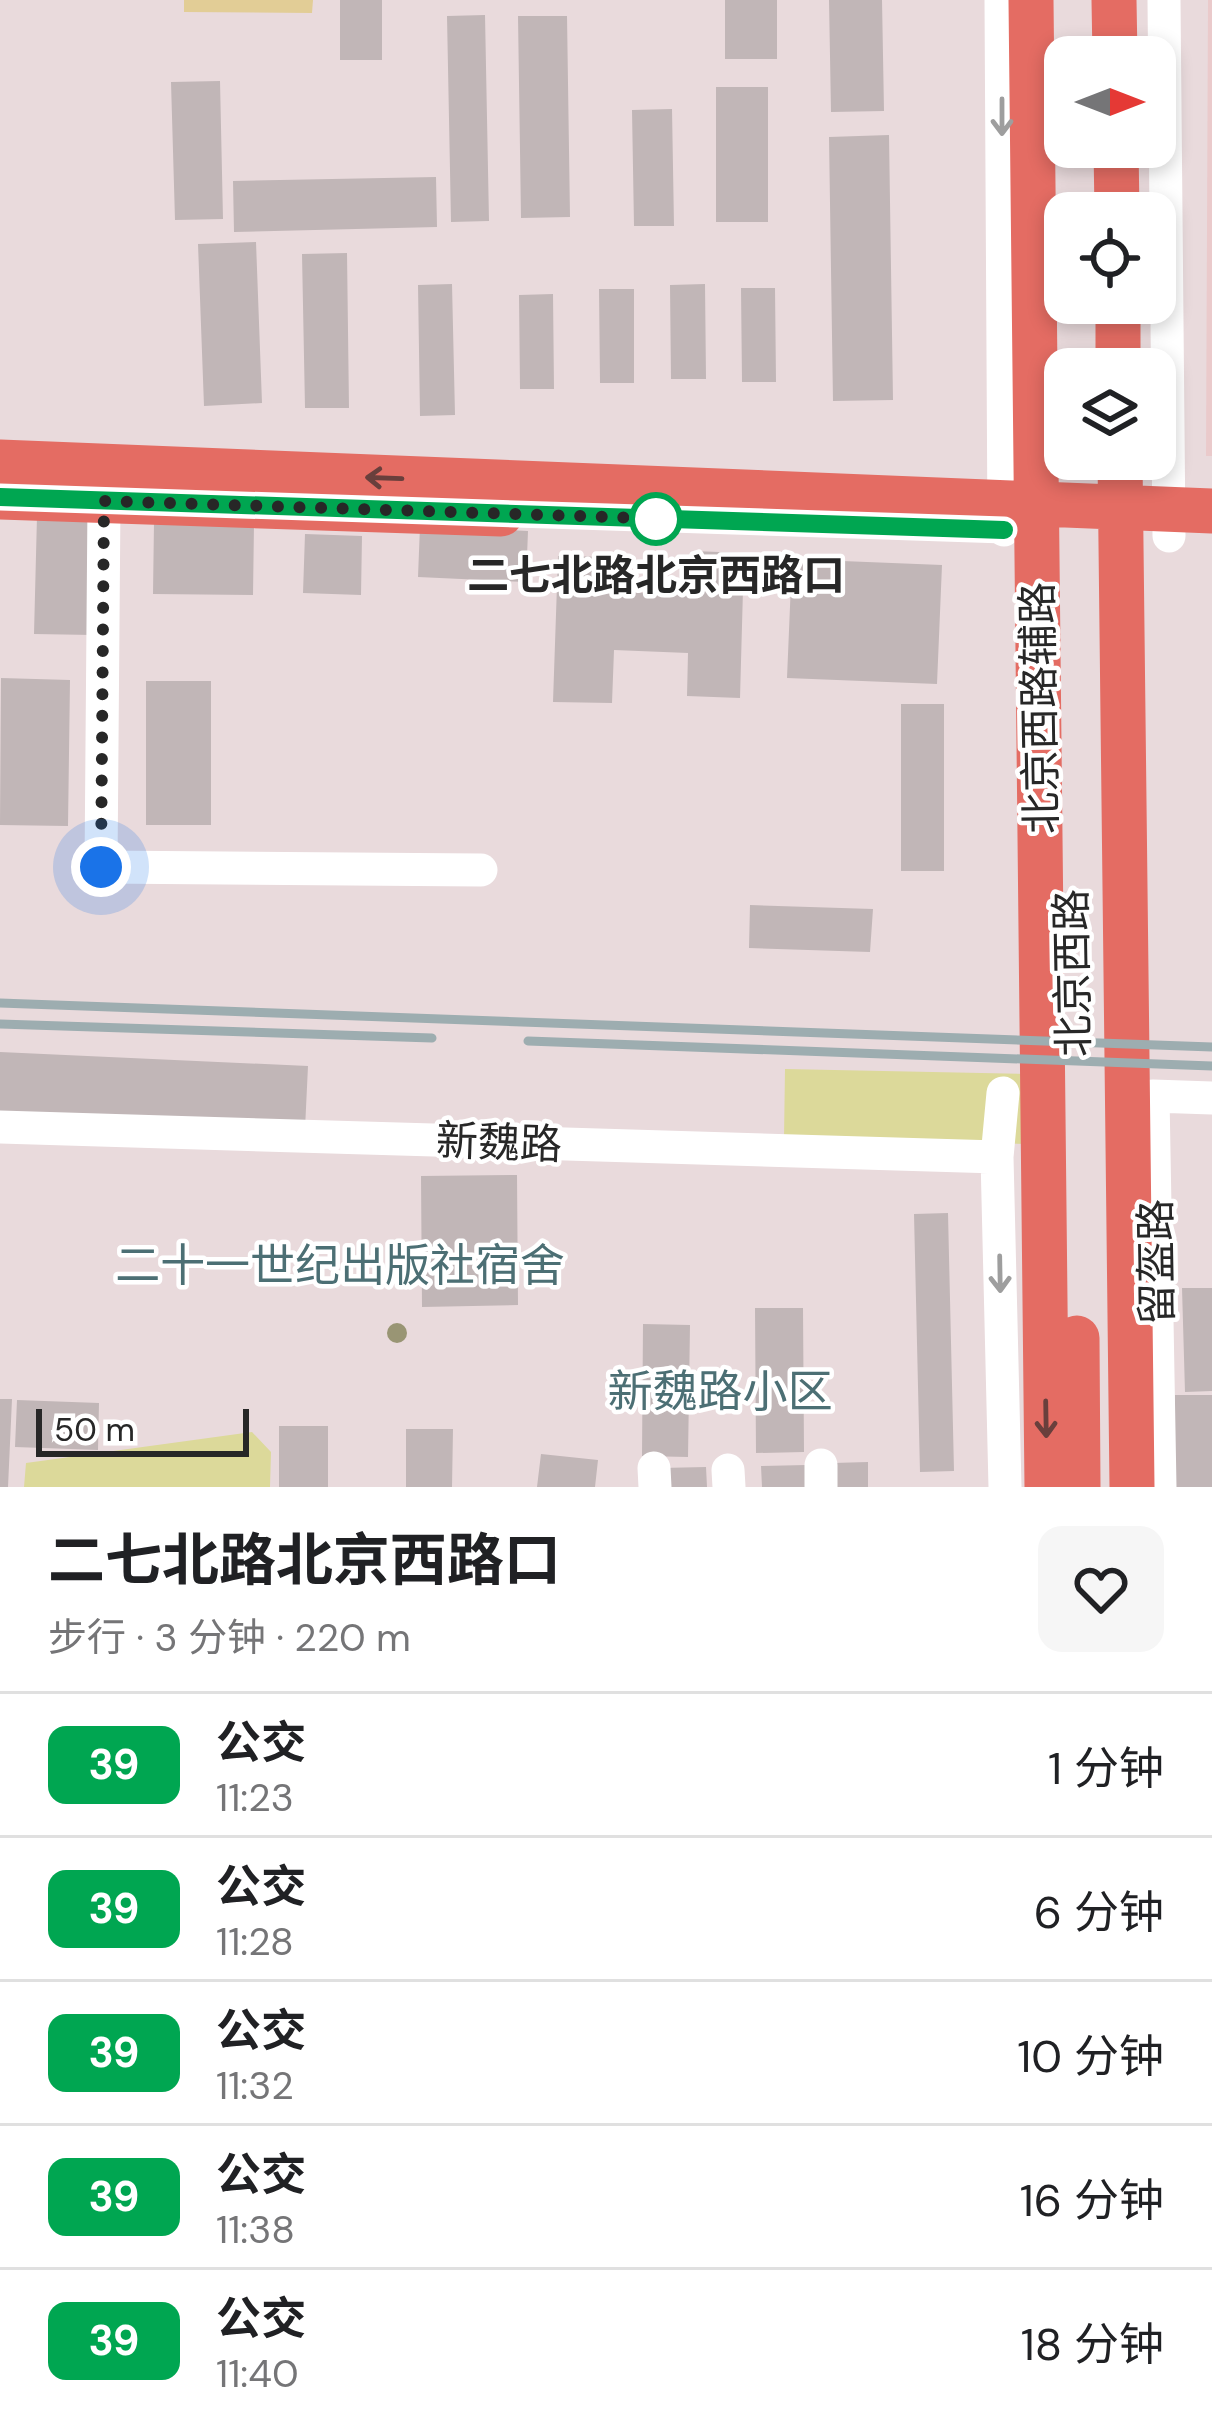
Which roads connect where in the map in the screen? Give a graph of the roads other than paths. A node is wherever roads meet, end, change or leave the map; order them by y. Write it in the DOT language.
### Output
graph roads {
  1 [pos="1001,0"];
  2 [pos="1031,0"];
  3 [pos="1061,0"];
  4 [pos="1087,0"];
  5 [pos="1114,0"];
  6 [pos="1164,0"];
  7 [pos="1088,36"];
  8 [pos="1114,36"];
  9 [pos="1065,348"];
  10 [pos="0,462"];
  11 [pos="1066,480"];
  12 [pos="1092,480"];
  13 [pos="1120,480"];
  14 [pos="0,497"];
  15 [pos="104,501"];
  16 [pos="1004,517"];
  17 [pos="1191,524"];
  18 [pos="481,870"];
  19 [pos="1004,1093"];
  20 [pos="1212,1098"];
  21 [pos="0,1127"];
  22 [pos="997,1157"];
  23 [pos="1005,1487"];
  24 [pos="1047,1487"];
  25 [pos="1078,1487"];
  26 [pos="1104,1487"];
  27 [pos="1132,1487"];
  28 [pos="1160,1487"];
  1 -- 16 [label="street, one-way"];
  2 -- 24 [label="main road, 北京西路辅路, one-way"];
  3 -- 9 [label="main road"];
  4 -- 7 [label="main road"];
  5 -- 8 [label="main road"];
  6 -- 17 [label="street"];
  16 -- 10 [label="main road, one-way"];
  11 -- 25 [label="main road, 北京西路"];
  12 -- 26 [label="main road, 北京西路"];
  13 -- 27 [label="main road, 北京西路辅路"];
  14 -- 15 [label="main road"];
  15 -- 16 [label="main road"];
  15 -- 18 [label="street"];
  16 -- 17 [label="main road"];
  19 -- 22 [label="street"];
  20 -- 28 [label="street, 留盔路"];
  21 -- 22 [label="street, 新魏路"];
  22 -- 23 [label="street, one-way"];
}
